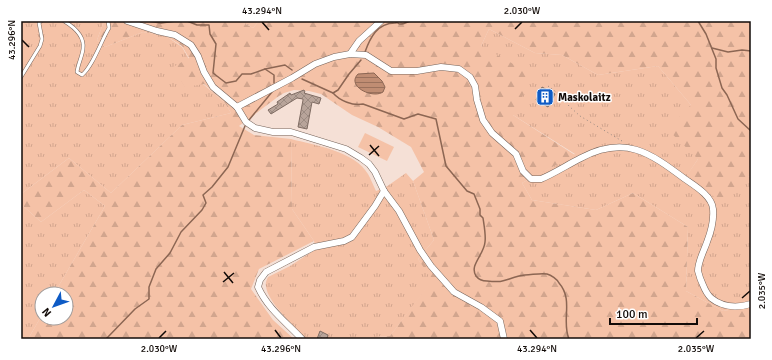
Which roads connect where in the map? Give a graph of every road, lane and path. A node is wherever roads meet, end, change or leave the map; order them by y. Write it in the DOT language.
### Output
graph roads {
  1 [pos="41,21"];
  2 [pos="64,21"];
  3 [pos="108,21"];
  4 [pos="127,21"];
  5 [pos="381,21"];
  6 [pos="350,54"];
  7 [pos="21,77"];
  8 [pos="548,86"];
  9 [pos="237,107"];
  10 [pos="624,146"];
  11 [pos="384,191"];
  12 [pos="751,304"];
  13 [pos="302,339"];
  14 [pos="504,339"];
  1 -- 7 [label="lane"];
  2 -- 3 [label="lane"];
  4 -- 9 [label="street"];
  5 -- 6 [label="street"];
  6 -- 9 [label="street"];
  6 -- 10 [label="street"];
  8 -- 10 [label="path"];
  9 -- 11 [label="street"];
  10 -- 12 [label="street"];
  11 -- 13 [label="street"];
  11 -- 14 [label="street"];
}
